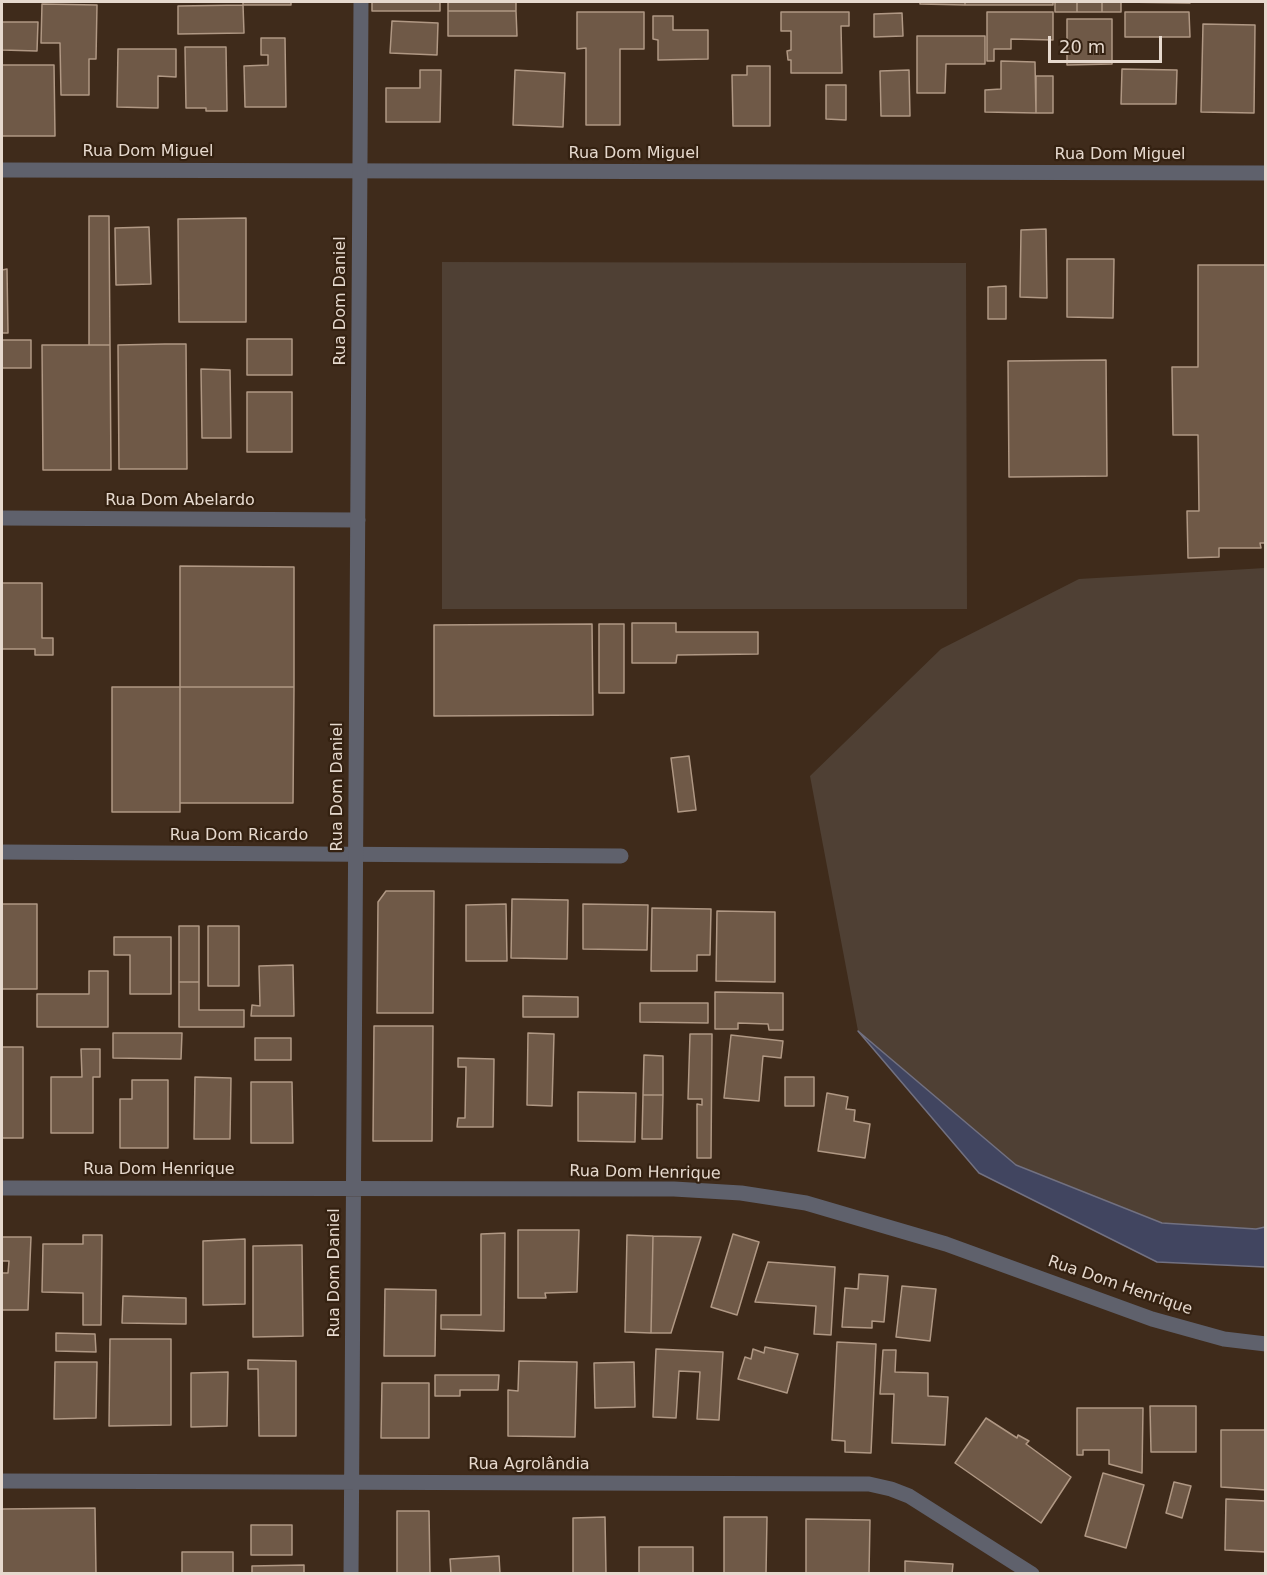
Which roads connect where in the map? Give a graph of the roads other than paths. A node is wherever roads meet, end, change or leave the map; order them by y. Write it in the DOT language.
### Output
graph roads {
  1 [pos="361,2"];
  2 [pos="2,170"];
  3 [pos="360,171"];
  4 [pos="1266,173"];
  5 [pos="2,518"];
  6 [pos="358,520"];
  7 [pos="2,852"];
  8 [pos="356,855"];
  9 [pos="621,856"];
  10 [pos="2,1188"];
  11 [pos="354,1189"];
  12 [pos="1266,1344"];
  13 [pos="2,1481"];
  14 [pos="352,1482"];
  15 [pos="351,1574"];
  16 [pos="1032,1574"];
  1 -- 3 [label="street, Rua Dom Daniel"];
  2 -- 3 [label="street, Rua Dom Miguel"];
  3 -- 4 [label="street, Rua Dom Miguel"];
  3 -- 6 [label="street, Rua Dom Daniel"];
  5 -- 6 [label="street, Rua Dom Abelardo"];
  6 -- 8 [label="street, Rua Dom Daniel"];
  7 -- 8 [label="street, Rua Dom Ricardo"];
  8 -- 9 [label="street, Rua Dom Ricardo"];
  8 -- 11 [label="street, Rua Dom Daniel"];
  10 -- 11 [label="street, Rua Dom Henrique"];
  11 -- 12 [label="street, Rua Dom Henrique"];
  11 -- 14 [label="street, Rua Dom Daniel"];
  13 -- 14 [label="street, Rua Agrolândia"];
  14 -- 15 [label="street, Rua Dom Daniel"];
  14 -- 16 [label="street, Rua Agrolândia"];
}
